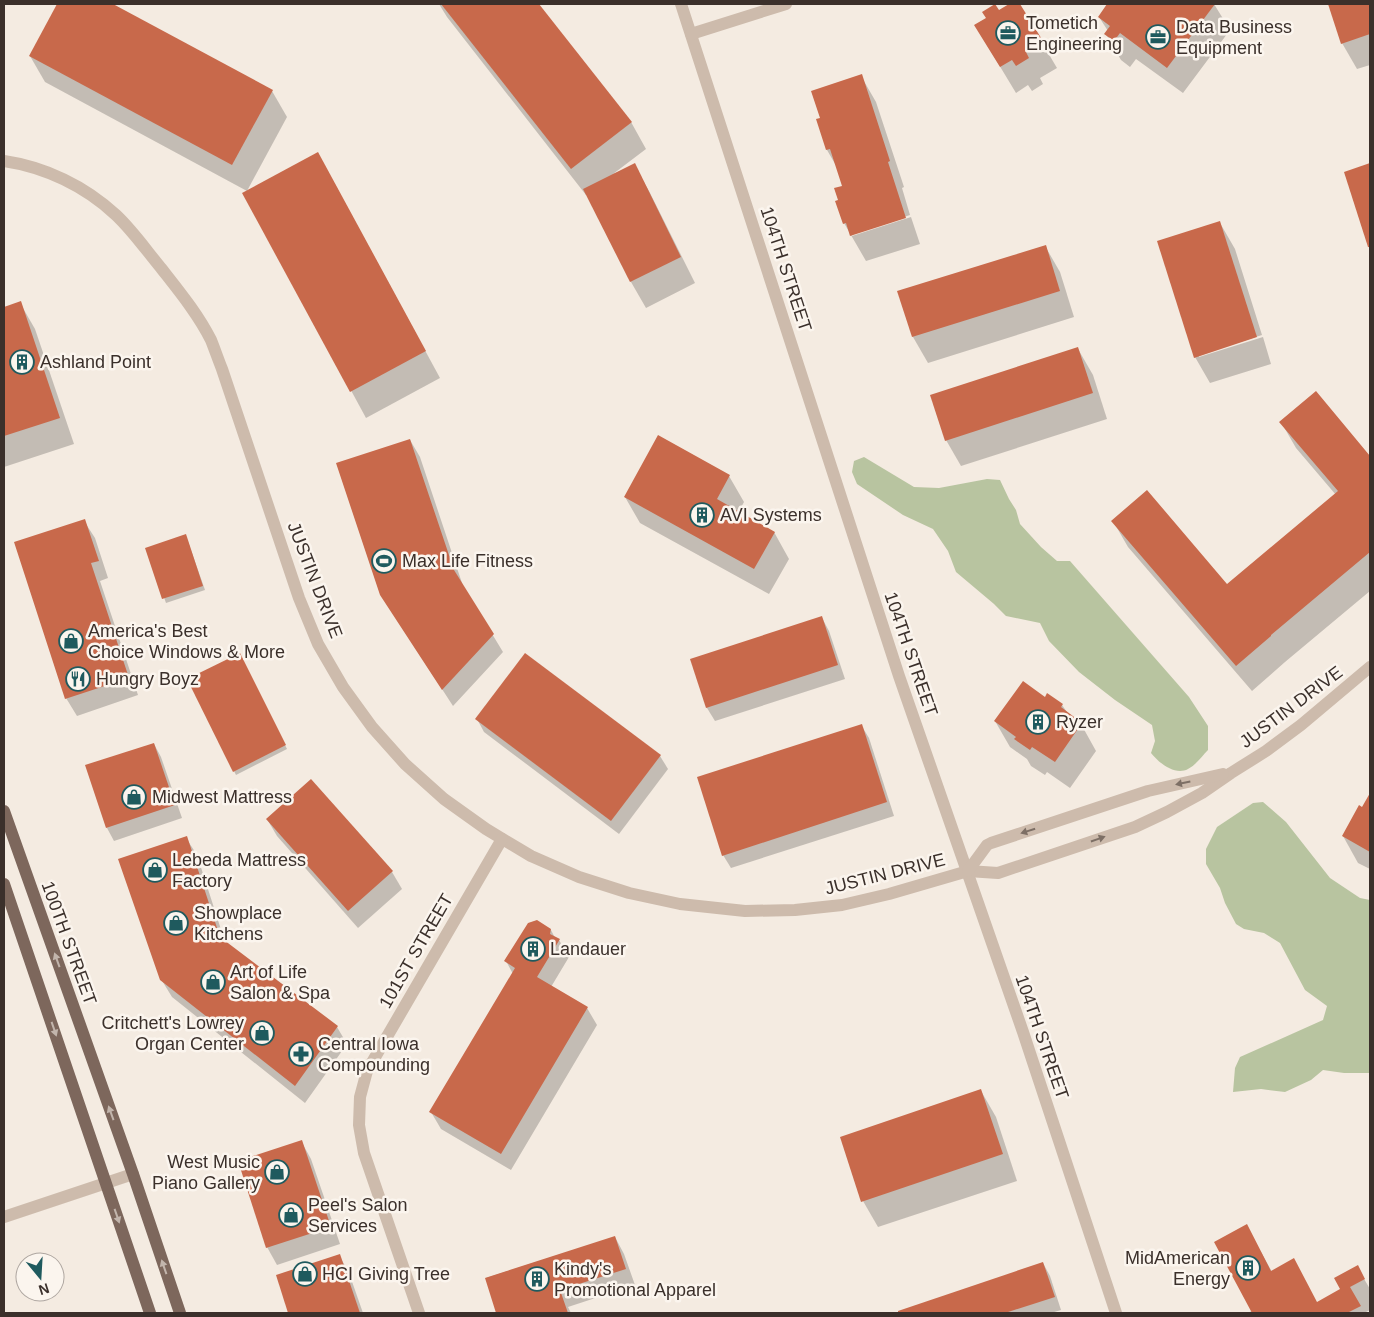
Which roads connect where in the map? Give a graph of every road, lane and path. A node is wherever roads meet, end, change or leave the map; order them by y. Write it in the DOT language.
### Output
graph roads {
  1 [pos="681,4"];
  2 [pos="786,4"];
  3 [pos="691,34"];
  4 [pos="4,162"];
  5 [pos="1370,668"];
  6 [pos="1231,773"];
  7 [pos="4,812"];
  8 [pos="502,839"];
  9 [pos="968,871"];
  10 [pos="4,884"];
  11 [pos="133,1174"];
  12 [pos="106,1183"];
  13 [pos="4,1217"];
  14 [pos="150,1313"];
  15 [pos="180,1313"];
  16 [pos="419,1313"];
  17 [pos="1116,1313"];
  1 -- 3 [label="street, 104TH STREET"];
  2 -- 3 [label="street"];
  3 -- 9 [label="street, 104TH STREET"];
  4 -- 8 [label="street, JUSTIN DRIVE"];
  5 -- 6 [label="street, JUSTIN DRIVE"];
  9 -- 6 [label="street, JUSTIN DRIVE, one-way"];
  6 -- 9 [label="street, JUSTIN DRIVE, one-way"];
  11 -- 7 [label="main road, 100TH STREET, one-way"];
  8 -- 9 [label="street, JUSTIN DRIVE"];
  8 -- 16 [label="street, 101ST STREET"];
  9 -- 17 [label="street, 104TH STREET"];
  10 -- 12 [label="main road, one-way"];
  11 -- 12 [label="street"];
  15 -- 11 [label="main road, 100TH STREET, one-way"];
  12 -- 13 [label="street"];
  12 -- 14 [label="main road, one-way"];
}
